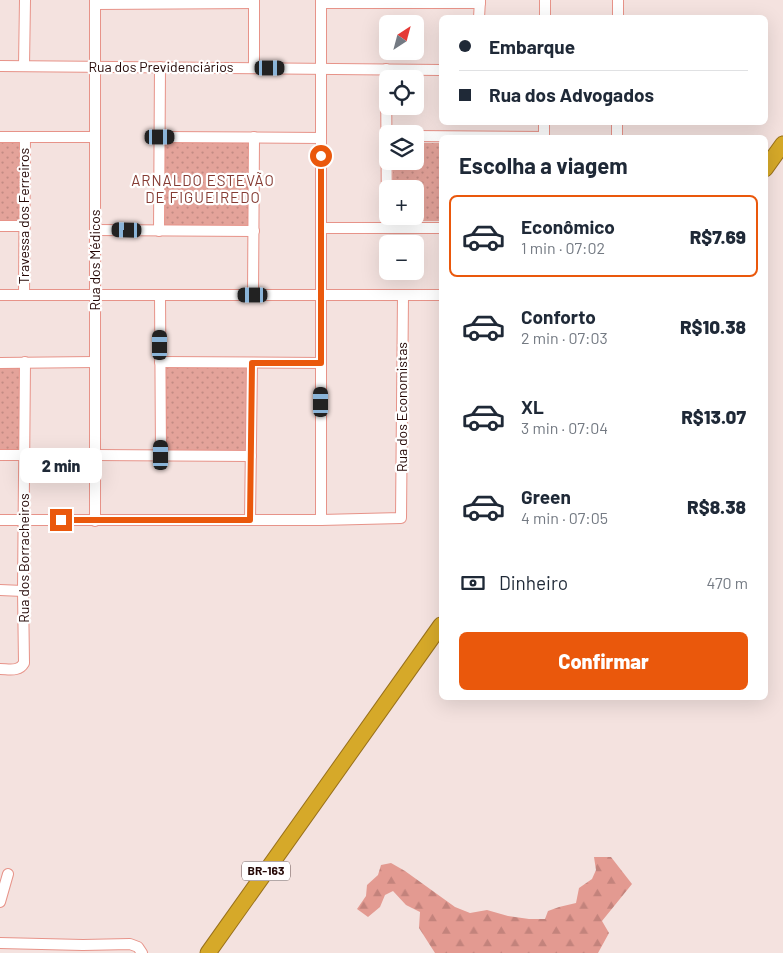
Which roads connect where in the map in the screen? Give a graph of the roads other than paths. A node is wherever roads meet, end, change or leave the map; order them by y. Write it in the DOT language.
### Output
graph roads {
  1 [pos="25,0"];
  2 [pos="544,0"];
  3 [pos="618,0"];
  4 [pos="480,1"];
  5 [pos="95,2"];
  6 [pos="160,2"];
  7 [pos="254,2"];
  8 [pos="320,2"];
  9 [pos="387,2"];
  10 [pos="479,15"];
  11 [pos="544,15"];
  12 [pos="618,15"];
  13 [pos="0,66"];
  14 [pos="24,66"];
  15 [pos="95,67"];
  16 [pos="160,67"];
  17 [pos="254,68"];
  18 [pos="321,69"];
  19 [pos="386,69"];
  20 [pos="439,70"];
  21 [pos="387,125"];
  22 [pos="424,136"];
  23 [pos="439,136"];
  24 [pos="0,137"];
  25 [pos="25,137"];
  26 [pos="95,137"];
  27 [pos="160,137"];
  28 [pos="254,137"];
  29 [pos="321,138"];
  30 [pos="783,144"];
  31 [pos="768,165"];
  32 [pos="387,170"];
  33 [pos="0,226"];
  34 [pos="25,226"];
  35 [pos="321,228"];
  36 [pos="387,228"];
  37 [pos="439,228"];
  38 [pos="95,230"];
  39 [pos="159,231"];
  40 [pos="254,231"];
  41 [pos="0,295"];
  42 [pos="24,295"];
  43 [pos="95,295"];
  44 [pos="160,295"];
  45 [pos="253,295"];
  46 [pos="321,295"];
  47 [pos="403,295"];
  48 [pos="439,295"];
  49 [pos="0,362"];
  50 [pos="24,362"];
  51 [pos="95,362"];
  52 [pos="160,362"];
  53 [pos="252,363"];
  54 [pos="321,363"];
  55 [pos="0,455"];
  56 [pos="24,455"];
  57 [pos="95,455"];
  58 [pos="161,455"];
  59 [pos="251,456"];
  60 [pos="0,520"];
  61 [pos="24,520"];
  62 [pos="250,520"];
  63 [pos="321,520"];
  64 [pos="95,521"];
  65 [pos="0,590"];
  66 [pos="23,591"];
  67 [pos="439,628"];
  68 [pos="0,669"];
  69 [pos="8,874"];
  70 [pos="0,902"];
  71 [pos="0,943"];
  72 [pos="18,943"];
  73 [pos="80,949"];
  74 [pos="11,953"];
  75 [pos="142,953"];
  76 [pos="208,953"];
  1 -- 14 [label="street"];
  2 -- 11 [label="street"];
  3 -- 12 [label="street"];
  4 -- 9 [label="street"];
  4 -- 10 [label="street"];
  5 -- 6 [label="street"];
  5 -- 15 [label="street, Rua dos Médicos"];
  6 -- 7 [label="street"];
  7 -- 17 [label="street"];
  8 -- 9 [label="street"];
  8 -- 18 [label="street"];
  13 -- 14 [label="street, Rua dos Previdenciários"];
  14 -- 15 [label="street, Rua dos Previdenciários"];
  15 -- 16 [label="street, Rua dos Previdenciários"];
  15 -- 26 [label="street, Rua dos Médicos"];
  16 -- 17 [label="street, Rua dos Previdenciários"];
  16 -- 27 [label="street"];
  17 -- 18 [label="street, Rua dos Previdenciários"];
  18 -- 19 [label="street, Rua dos Previdenciários"];
  18 -- 29 [label="street"];
  19 -- 20 [label="street, Rua dos Previdenciários"];
  19 -- 21 [label="street"];
  22 -- 23 [label="street"];
  24 -- 25 [label="street"];
  25 -- 26 [label="street"];
  25 -- 34 [label="street, Travessa dos Ferreiros"];
  26 -- 38 [label="street, Rua dos Médicos"];
  27 -- 28 [label="street"];
  27 -- 39 [label="street"];
  28 -- 29 [label="street"];
  28 -- 40 [label="street"];
  29 -- 35 [label="street"];
  30 -- 31 [label="highway"];
  32 -- 36 [label="street"];
  33 -- 34 [label="street"];
  34 -- 42 [label="street, Travessa dos Ferreiros"];
  35 -- 36 [label="street"];
  35 -- 46 [label="street"];
  36 -- 37 [label="street"];
  38 -- 39 [label="street"];
  38 -- 43 [label="street, Rua dos Médicos"];
  39 -- 40 [label="street"];
  40 -- 45 [label="street"];
  41 -- 42 [label="street"];
  42 -- 43 [label="street"];
  43 -- 44 [label="street"];
  43 -- 51 [label="street, Rua dos Médicos"];
  44 -- 45 [label="street"];
  44 -- 52 [label="street"];
  45 -- 46 [label="street"];
  46 -- 47 [label="street"];
  46 -- 54 [label="street"];
  47 -- 48 [label="street"];
  47 -- 63 [label="street, Rua dos Economistas"];
  49 -- 50 [label="street"];
  50 -- 51 [label="street"];
  50 -- 56 [label="street, Rua dos Borracheiros"];
  51 -- 57 [label="street, Rua dos Médicos"];
  52 -- 53 [label="street"];
  52 -- 58 [label="street"];
  53 -- 54 [label="street"];
  53 -- 59 [label="street"];
  54 -- 63 [label="street"];
  55 -- 56 [label="street"];
  56 -- 61 [label="street, Rua dos Borracheiros"];
  57 -- 58 [label="street"];
  57 -- 64 [label="street, Rua dos Médicos"];
  58 -- 59 [label="street"];
  59 -- 62 [label="street"];
  60 -- 61 [label="street"];
  61 -- 64 [label="street"];
  61 -- 66 [label="street, Rua dos Borracheiros"];
  62 -- 63 [label="street"];
  62 -- 64 [label="street"];
  65 -- 66 [label="street"];
  66 -- 68 [label="street, Rua dos Borracheiros"];
  67 -- 76 [label="highway, BR-163"];
  69 -- 70 [label="street"];
  71 -- 72 [label="street"];
  72 -- 73 [label="street"];
  72 -- 74 [label="street"];
  73 -- 75 [label="street"];
}
